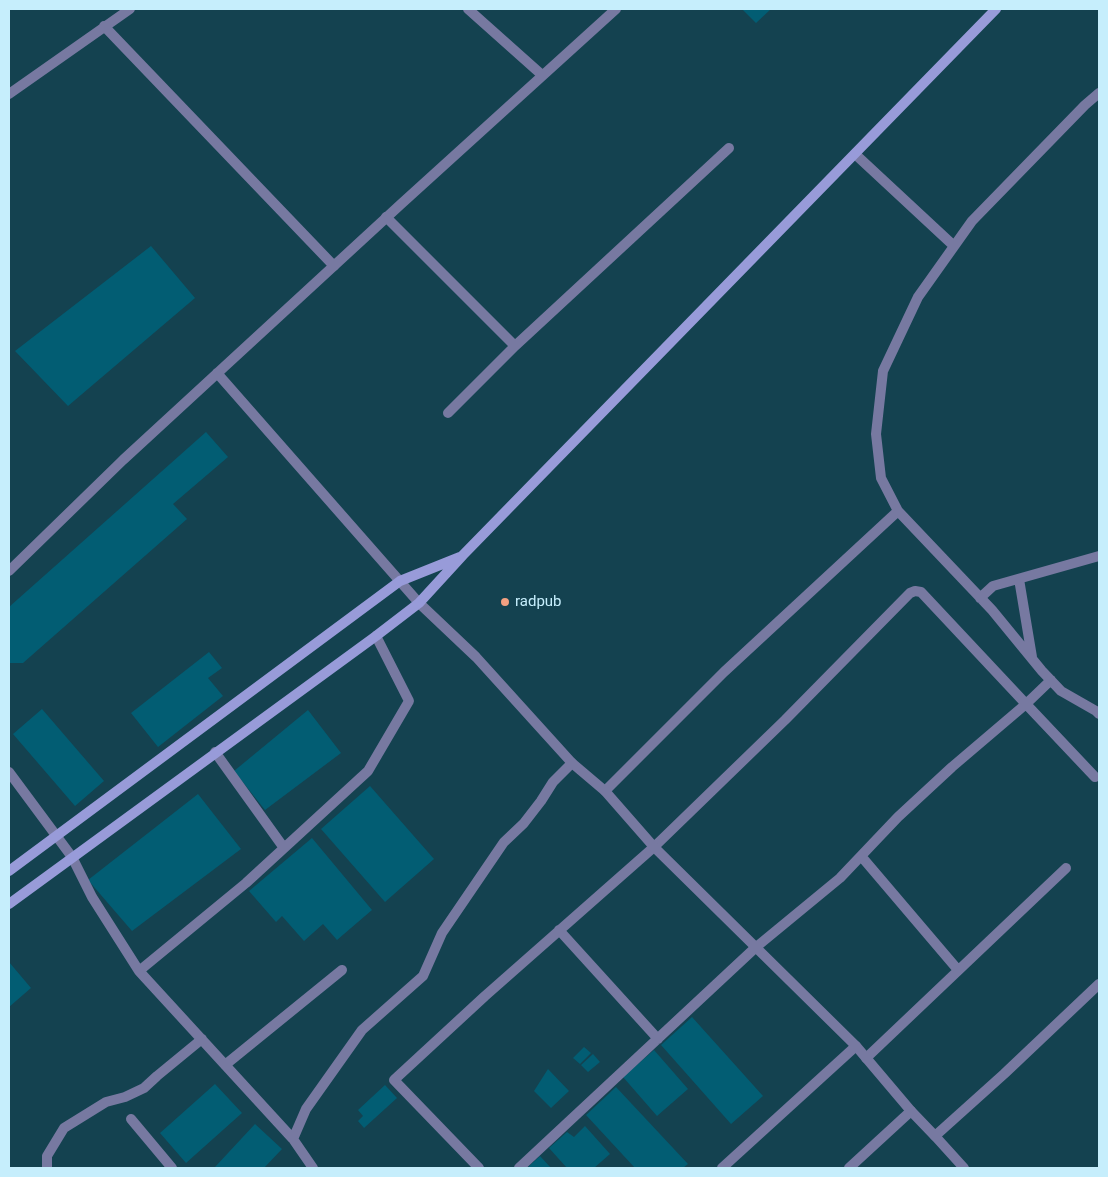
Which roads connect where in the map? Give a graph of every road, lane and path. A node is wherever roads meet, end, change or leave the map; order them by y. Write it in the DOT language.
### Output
graph roads {
  1 [pos="130,9"];
  2 [pos="468,9"];
  3 [pos="616,9"];
  4 [pos="996,9"];
  5 [pos="104,26"];
  6 [pos="542,75"];
  7 [pos="1099,93"];
  8 [pos="9,94"];
  9 [pos="729,148"];
  10 [pos="855,154"];
  11 [pos="386,218"];
  12 [pos="954,246"];
  13 [pos="334,266"];
  14 [pos="515,346"];
  15 [pos="217,373"];
  16 [pos="448,413"];
  17 [pos="898,511"];
  18 [pos="463,555"];
  19 [pos="1099,556"];
  20 [pos="9,571"];
  21 [pos="1019,580"];
  22 [pos="400,581"];
  23 [pos="980,598"];
  24 [pos="419,602"];
  25 [pos="376,636"];
  26 [pos="1032,659"];
  27 [pos="1052,680"];
  28 [pos="1026,704"];
  29 [pos="1099,714"];
  30 [pos="215,752"];
  31 [pos="572,763"];
  32 [pos="9,772"];
  33 [pos="1096,777"];
  34 [pos="605,791"];
  35 [pos="56,835"];
  36 [pos="654,847"];
  37 [pos="284,848"];
  38 [pos="861,856"];
  39 [pos="72,857"];
  40 [pos="1066,868"];
  41 [pos="9,871"];
  42 [pos="9,904"];
  43 [pos="559,930"];
  44 [pos="755,948"];
  45 [pos="342,970"];
  46 [pos="958,970"];
  47 [pos="139,971"];
  48 [pos="1099,984"];
  49 [pos="202,1040"];
  50 [pos="658,1040"];
  51 [pos="856,1046"];
  52 [pos="866,1058"];
  53 [pos="225,1065"];
  54 [pos="911,1112"];
  55 [pos="130,1119"];
  56 [pos="935,1136"];
  57 [pos="293,1139"];
  58 [pos="310,1167"];
  59 [pos="47,1168"];
  60 [pos="172,1168"];
  61 [pos="478,1168"];
  62 [pos="519,1168"];
  63 [pos="722,1168"];
  64 [pos="849,1168"];
  65 [pos="964,1168"];
  1 -- 5 [label="street"];
  2 -- 6 [label="street"];
  3 -- 6 [label="street"];
  4 -- 10 [label="main road"];
  5 -- 8 [label="street"];
  5 -- 13 [label="street"];
  6 -- 11 [label="street"];
  7 -- 12 [label="street"];
  9 -- 14 [label="street"];
  10 -- 12 [label="street"];
  10 -- 18 [label="main road"];
  11 -- 13 [label="street"];
  11 -- 14 [label="street"];
  12 -- 17 [label="street"];
  13 -- 15 [label="street"];
  14 -- 16 [label="street"];
  15 -- 20 [label="street"];
  15 -- 22 [label="street"];
  17 -- 23 [label="street"];
  17 -- 34 [label="street"];
  18 -- 22 [label="main road"];
  18 -- 24 [label="main road"];
  19 -- 21 [label="street"];
  21 -- 23 [label="street"];
  21 -- 26 [label="street"];
  22 -- 24 [label="street"];
  22 -- 35 [label="main road"];
  23 -- 26 [label="street"];
  24 -- 25 [label="main road"];
  24 -- 31 [label="street"];
  25 -- 30 [label="main road"];
  25 -- 37 [label="street"];
  26 -- 27 [label="street"];
  27 -- 28 [label="street"];
  27 -- 29 [label="street"];
  28 -- 33 [label="street"];
  28 -- 36 [label="street"];
  28 -- 38 [label="street"];
  30 -- 37 [label="street"];
  30 -- 39 [label="main road"];
  31 -- 34 [label="street"];
  31 -- 57 [label="street"];
  32 -- 35 [label="street"];
  34 -- 36 [label="street"];
  35 -- 39 [label="street"];
  35 -- 41 [label="main road"];
  36 -- 43 [label="street"];
  36 -- 44 [label="street"];
  37 -- 47 [label="street"];
  38 -- 44 [label="street"];
  38 -- 46 [label="street"];
  39 -- 42 [label="main road"];
  39 -- 47 [label="street"];
  40 -- 46 [label="street"];
  43 -- 50 [label="street"];
  43 -- 61 [label="street"];
  44 -- 50 [label="street"];
  44 -- 51 [label="street"];
  45 -- 53 [label="street"];
  46 -- 52 [label="street"];
  47 -- 49 [label="street"];
  48 -- 56 [label="street"];
  49 -- 53 [label="street"];
  49 -- 59 [label="street"];
  50 -- 62 [label="street"];
  51 -- 52 [label="street"];
  51 -- 63 [label="street"];
  52 -- 54 [label="street"];
  53 -- 57 [label="street"];
  54 -- 56 [label="street"];
  54 -- 64 [label="street"];
  55 -- 60 [label="street"];
  56 -- 65 [label="street"];
  57 -- 58 [label="street"];
}
